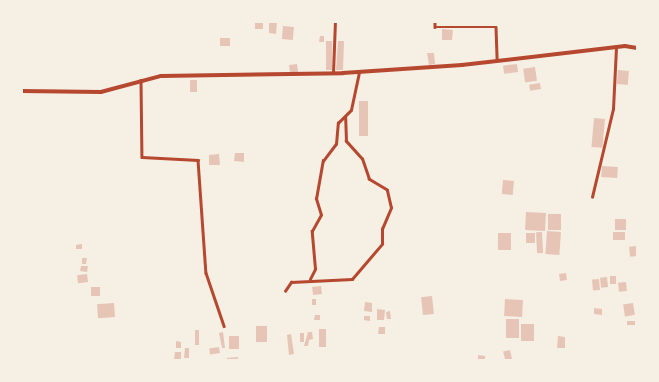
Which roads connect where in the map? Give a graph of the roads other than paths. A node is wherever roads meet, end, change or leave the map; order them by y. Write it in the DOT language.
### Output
graph roads {
  1 [pos="335,22"];
  2 [pos="435,22"];
  3 [pos="616,47"];
  4 [pos="637,48"];
  5 [pos="497,60"];
  6 [pos="360,71"];
  7 [pos="333,73"];
  8 [pos="141,80"];
  9 [pos="22,91"];
  10 [pos="344,117"];
  11 [pos="592,197"];
  12 [pos="310,279"];
  13 [pos="285,291"];
  14 [pos="224,326"];
  1 -- 7 [label="street"];
  2 -- 5 [label="street"];
  3 -- 4 [label="main road"];
  3 -- 5 [label="main road"];
  3 -- 11 [label="street"];
  5 -- 6 [label="main road"];
  6 -- 7 [label="main road"];
  6 -- 10 [label="street"];
  7 -- 8 [label="main road"];
  8 -- 9 [label="main road"];
  8 -- 14 [label="street"];
  10 -- 12 [label="street"];
  10 -- 12 [label="street"];
  12 -- 13 [label="street"];
}
